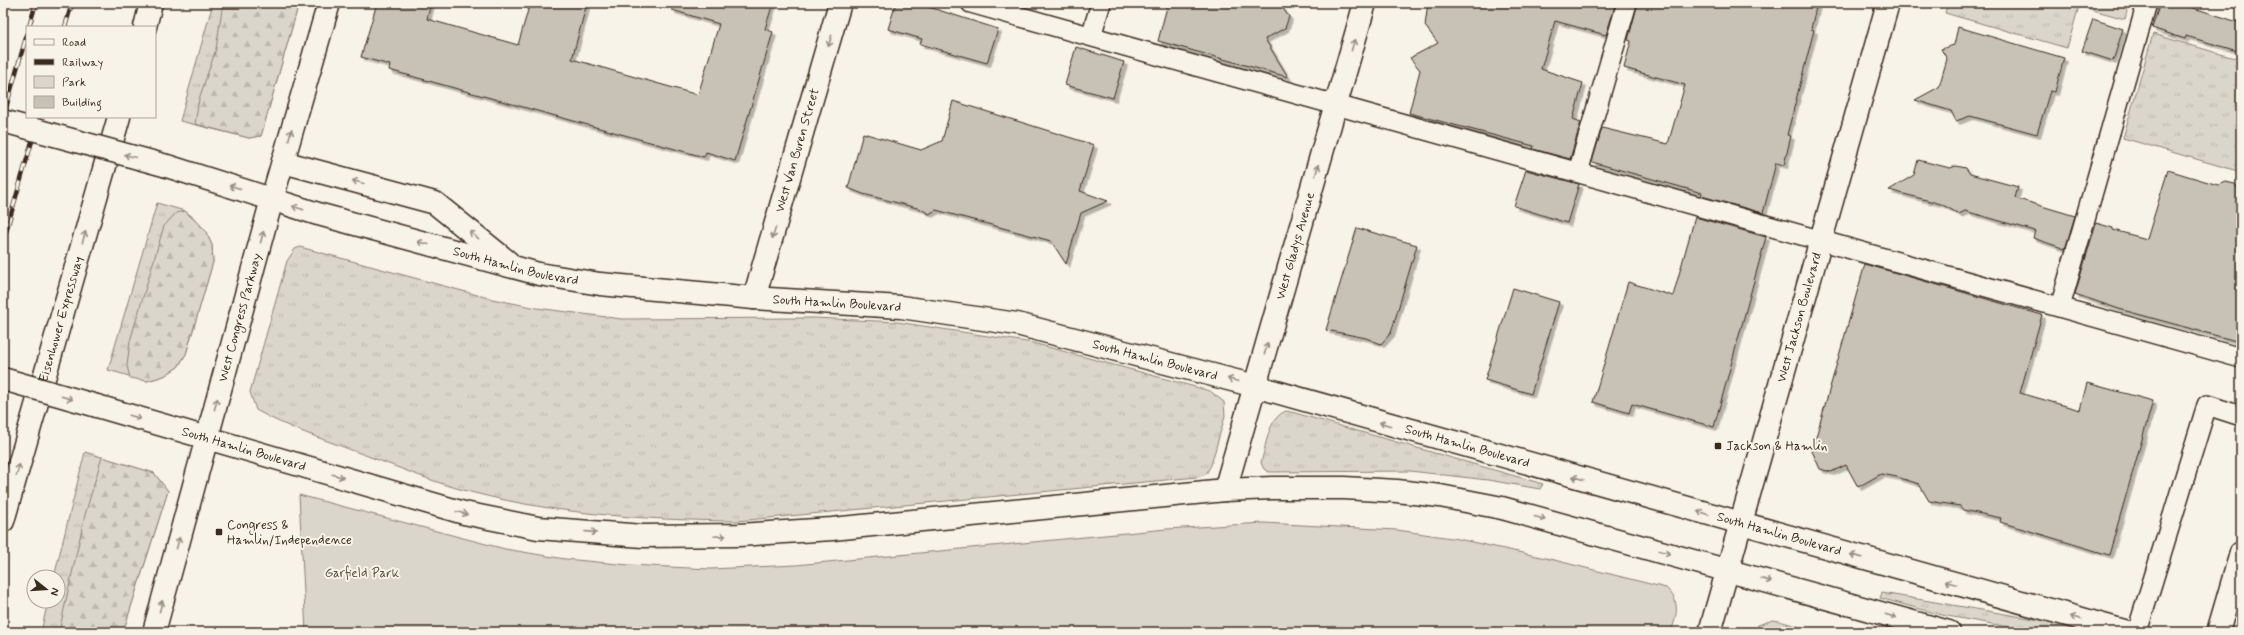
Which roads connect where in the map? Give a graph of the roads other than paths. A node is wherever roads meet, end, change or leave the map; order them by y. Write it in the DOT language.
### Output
graph roads {
  1 [pos="152,3"];
  2 [pos="329,3"];
  3 [pos="840,3"];
  4 [pos="972,3"];
  5 [pos="1101,3"];
  6 [pos="1365,3"];
  7 [pos="1626,3"];
  8 [pos="1888,3"];
  9 [pos="2147,3"];
  10 [pos="145,26"];
  11 [pos="1091,36"];
  12 [pos="1336,105"];
  13 [pos="119,118"];
  14 [pos="3,121"];
  15 [pos="283,162"];
  16 [pos="1578,172"];
  17 [pos="272,199"];
  18 [pos="1820,240"];
  19 [pos="515,268"];
  20 [pos="754,298"];
  21 [pos="2060,307"];
  22 [pos="2241,358"];
  23 [pos="3,379"];
  24 [pos="1255,386"];
  25 [pos="2241,416"];
  26 [pos="206,438"];
  27 [pos="1225,490"];
  28 [pos="3,521"];
  29 [pos="1740,524"];
  30 [pos="2241,553"];
  31 [pos="1728,570"];
  32 [pos="154,632"];
  33 [pos="1710,632"];
  34 [pos="1949,632"];
  35 [pos="2128,632"];
  36 [pos="2137,632"];
  37 [pos="2218,632"];
  1 -- 10 [label="main road"];
  15 -- 2 [label="main road, West Congress Parkway, one-way"];
  3 -- 20 [label="main road, West Van Buren Street, one-way"];
  4 -- 11 [label="lane"];
  5 -- 11 [label="lane"];
  12 -- 6 [label="main road, West Gladys Avenue, one-way"];
  7 -- 16 [label="lane"];
  8 -- 18 [label="main road, West Jackson Boulevard"];
  9 -- 21 [label="lane"];
  11 -- 12 [label="lane"];
  12 -- 16 [label="lane"];
  24 -- 12 [label="main road, West Gladys Avenue, one-way"];
  28 -- 13 [label="main road, Eisenhower Expressway, one-way"];
  17 -- 14 [label="main road, South Hamlin Boulevard, one-way, bridge"];
  15 -- 17 [label="main road, West Congress Parkway"];
  19 -- 15 [label="main road, one-way"];
  16 -- 18 [label="lane"];
  19 -- 17 [label="main road, South Hamlin Boulevard, one-way"];
  26 -- 17 [label="main road, West Congress Parkway, one-way"];
  18 -- 21 [label="lane"];
  18 -- 29 [label="main road, West Jackson Boulevard"];
  19 -- 20 [label="main road, South Hamlin Boulevard"];
  24 -- 20 [label="main road, South Hamlin Boulevard, one-way"];
  21 -- 22 [label="lane"];
  23 -- 26 [label="main road, South Hamlin Boulevard, one-way, bridge"];
  24 -- 27 [label="main road, West Gladys Avenue"];
  29 -- 24 [label="main road, South Hamlin Boulevard, one-way"];
  25 -- 36 [label="lane"];
  26 -- 27 [label="main road, South Hamlin Boulevard, one-way"];
  32 -- 26 [label="main road, West Congress Parkway, one-way"];
  27 -- 31 [label="main road, South Hamlin Boulevard, one-way"];
  29 -- 31 [label="main road, West Jackson Boulevard"];
  35 -- 29 [label="main road, South Hamlin Boulevard, one-way"];
  30 -- 37 [label="main road"];
  31 -- 33 [label="main road, West Jackson Boulevard"];
  31 -- 34 [label="main road, South Hamlin Boulevard, one-way"];
}
